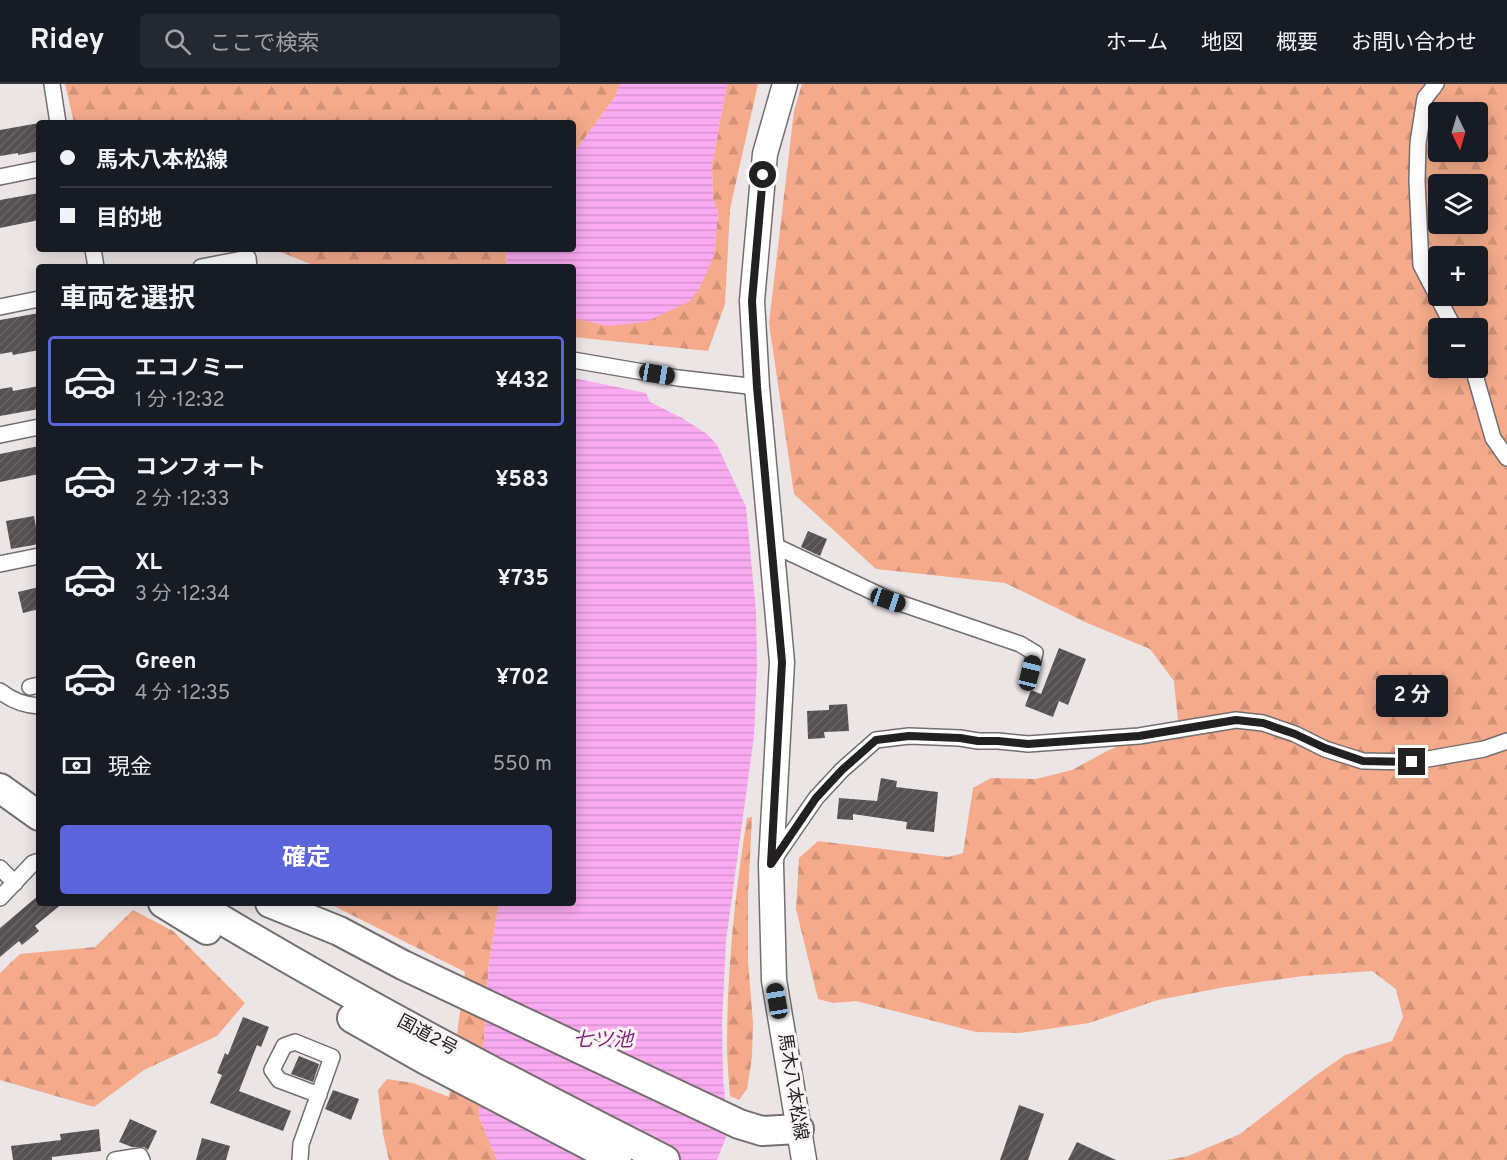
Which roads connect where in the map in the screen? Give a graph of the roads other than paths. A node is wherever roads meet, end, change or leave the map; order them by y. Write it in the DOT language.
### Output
graph roads {
  1 [pos="51,84"];
  2 [pos="785,84"];
  3 [pos="1436,84"];
  4 [pos="57,120"];
  5 [pos="36,170"];
  6 [pos="0,177"];
  7 [pos="217,264"];
  8 [pos="249,264"];
  9 [pos="36,300"];
  10 [pos="0,307"];
  11 [pos="1449,318"];
  12 [pos="576,361"];
  13 [pos="1476,378"];
  14 [pos="757,387"];
  15 [pos="36,428"];
  16 [pos="0,435"];
  17 [pos="1507,458"];
  18 [pos="771,544"];
  19 [pos="36,557"];
  20 [pos="0,564"];
  21 [pos="1030,673"];
  22 [pos="0,691"];
  23 [pos="36,706"];
  24 [pos="1507,741"];
  25 [pos="0,785"];
  26 [pos="36,799"];
  27 [pos="36,807"];
  28 [pos="36,814"];
  29 [pos="36,862"];
  30 [pos="771,864"];
  31 [pos="0,868"];
  32 [pos="15,883"];
  33 [pos="0,898"];
  34 [pos="168,906"];
  35 [pos="199,906"];
  36 [pos="277,906"];
  37 [pos="319,1095"];
  38 [pos="799,1129"];
  39 [pos="115,1160"];
  40 [pos="142,1160"];
  41 [pos="300,1160"];
  42 [pos="616,1160"];
  43 [pos="665,1160"];
  44 [pos="804,1160"];
  1 -- 4 [label="street"];
  2 -- 14 [label="main road, 馬木八本松線"];
  3 -- 11 [label="street"];
  5 -- 6 [label="street"];
  7 -- 8 [label="street"];
  9 -- 10 [label="street"];
  12 -- 14 [label="street"];
  13 -- 17 [label="street"];
  14 -- 18 [label="main road, 馬木八本松線"];
  15 -- 16 [label="street"];
  18 -- 21 [label="street"];
  18 -- 30 [label="main road, 馬木八本松線"];
  19 -- 20 [label="street"];
  22 -- 23 [label="street"];
  24 -- 30 [label="street"];
  25 -- 26 [label="highway"];
  25 -- 27 [label="highway"];
  25 -- 28 [label="highway"];
  29 -- 32 [label="street"];
  30 -- 38 [label="main road, 馬木八本松線"];
  31 -- 32 [label="street"];
  32 -- 33 [label="street"];
  34 -- 42 [label="highway"];
  35 -- 43 [label="highway, 国道2号"];
  36 -- 38 [label="highway"];
  37 -- 41 [label="street"];
  38 -- 44 [label="main road, 馬木八本松線"];
  39 -- 40 [label="street"];
}
